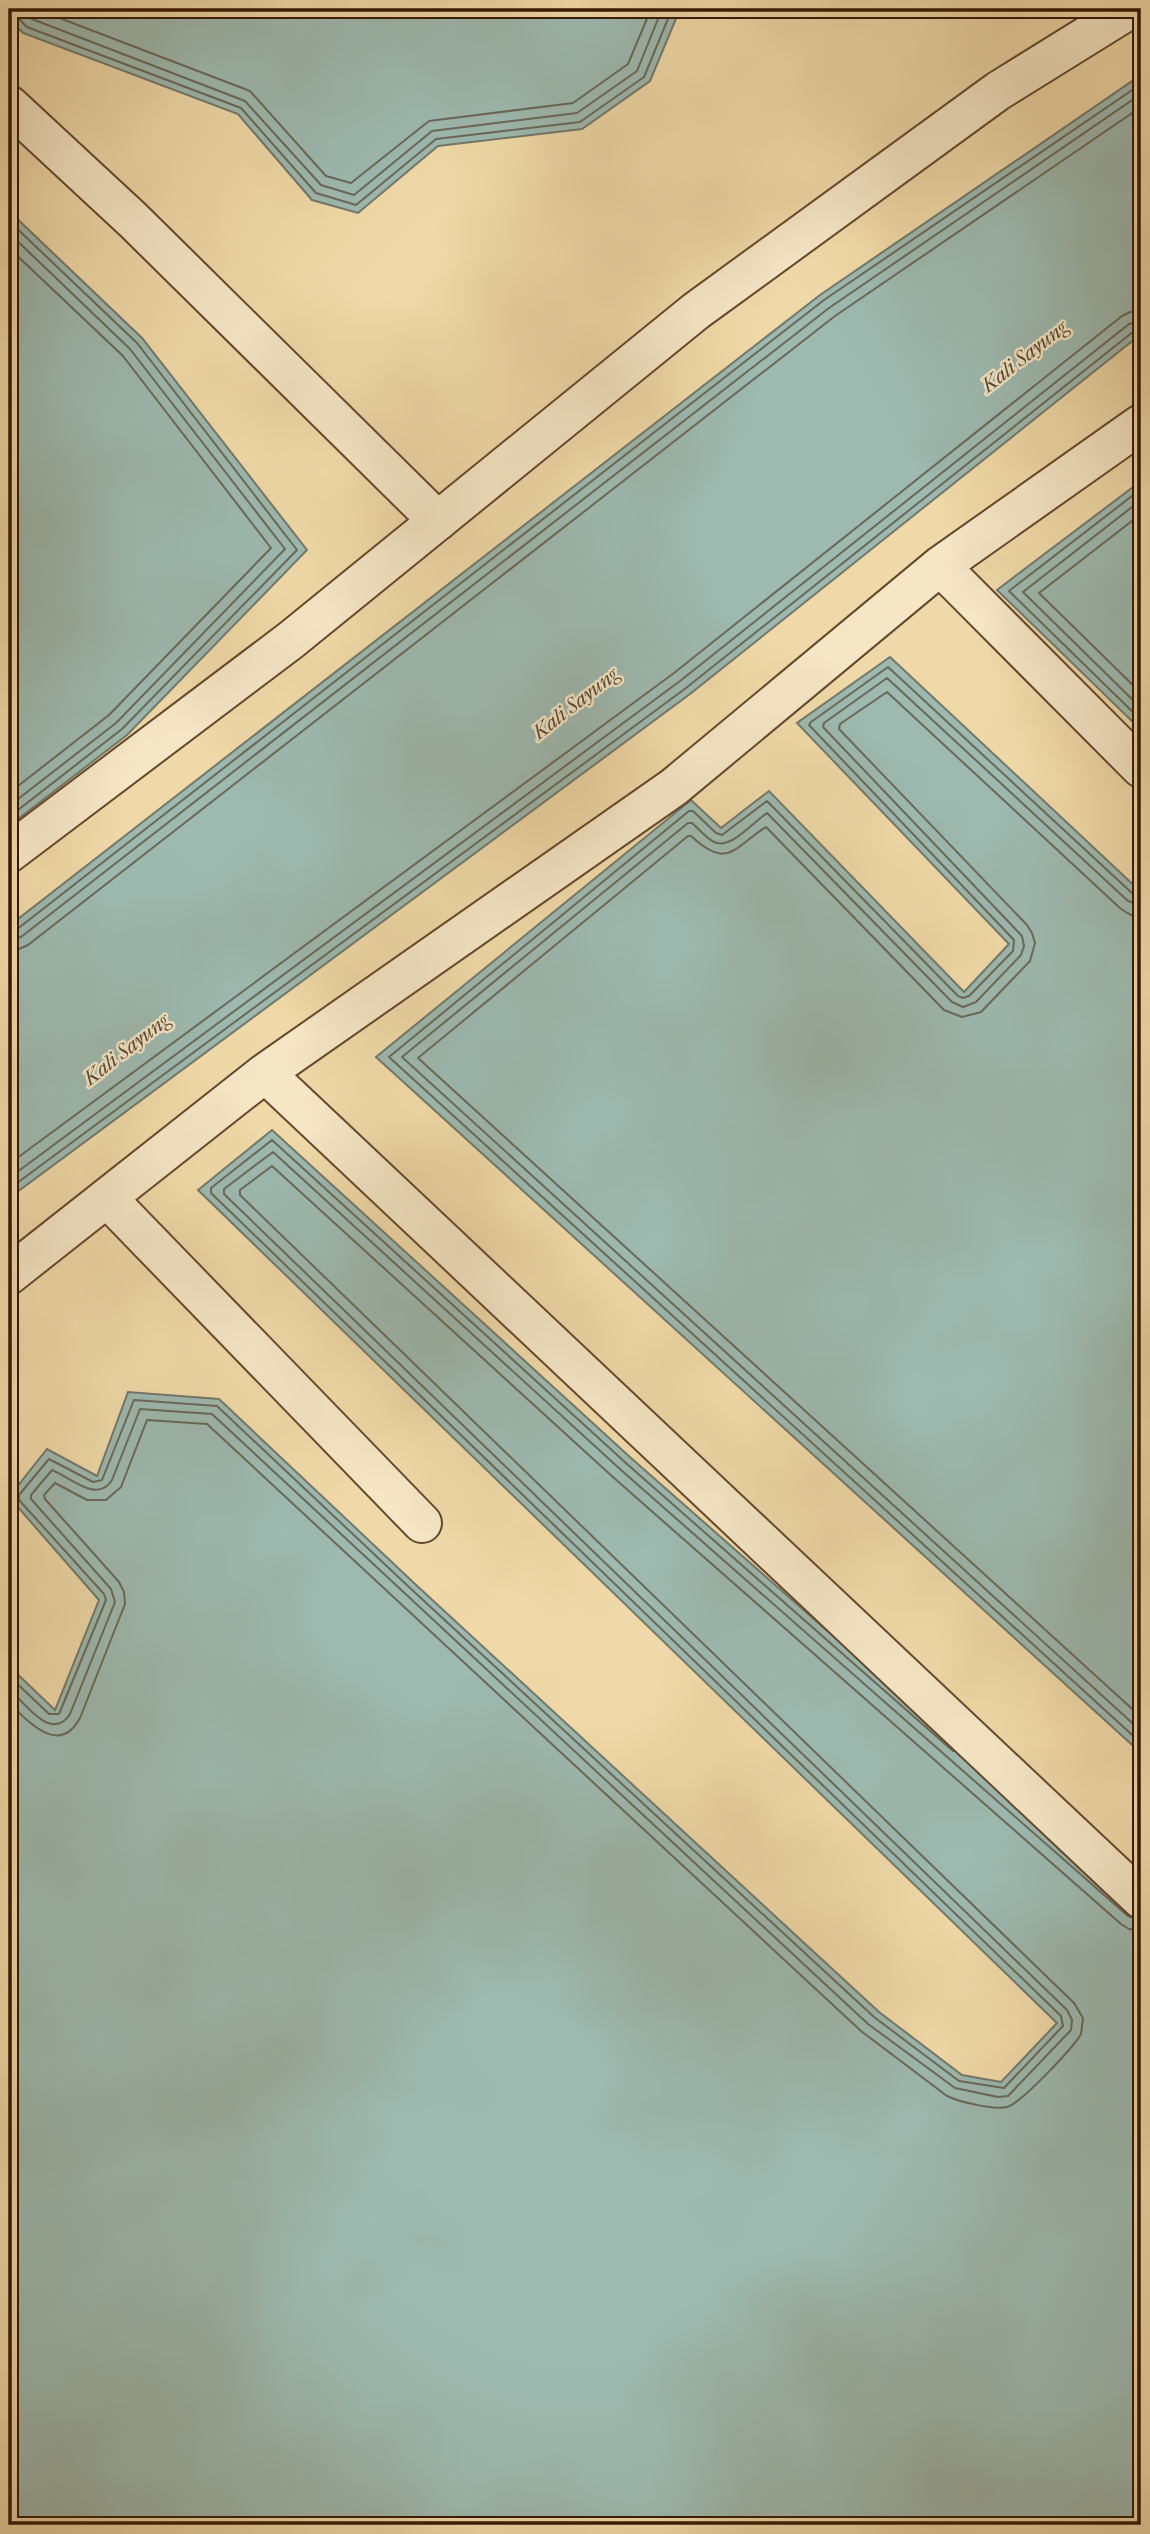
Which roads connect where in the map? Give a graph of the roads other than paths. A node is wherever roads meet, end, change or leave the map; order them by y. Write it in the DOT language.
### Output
graph roads {
  1 [pos="1130,9"];
  2 [pos="9,105"];
  3 [pos="1141,424"];
  4 [pos="438,521"];
  5 [pos="940,566"];
  6 [pos="1141,768"];
  7 [pos="9,853"];
  8 [pos="265,1073"];
  9 [pos="107,1198"];
  10 [pos="9,1275"];
  11 [pos="422,1523"];
  12 [pos="1141,1899"];
  1 -- 4 [label="street"];
  2 -- 4 [label="street"];
  3 -- 5 [label="street"];
  4 -- 7 [label="street"];
  5 -- 6 [label="street"];
  5 -- 8 [label="street"];
  8 -- 9 [label="street"];
  8 -- 12 [label="street"];
  9 -- 10 [label="street"];
  9 -- 11 [label="street"];
}
